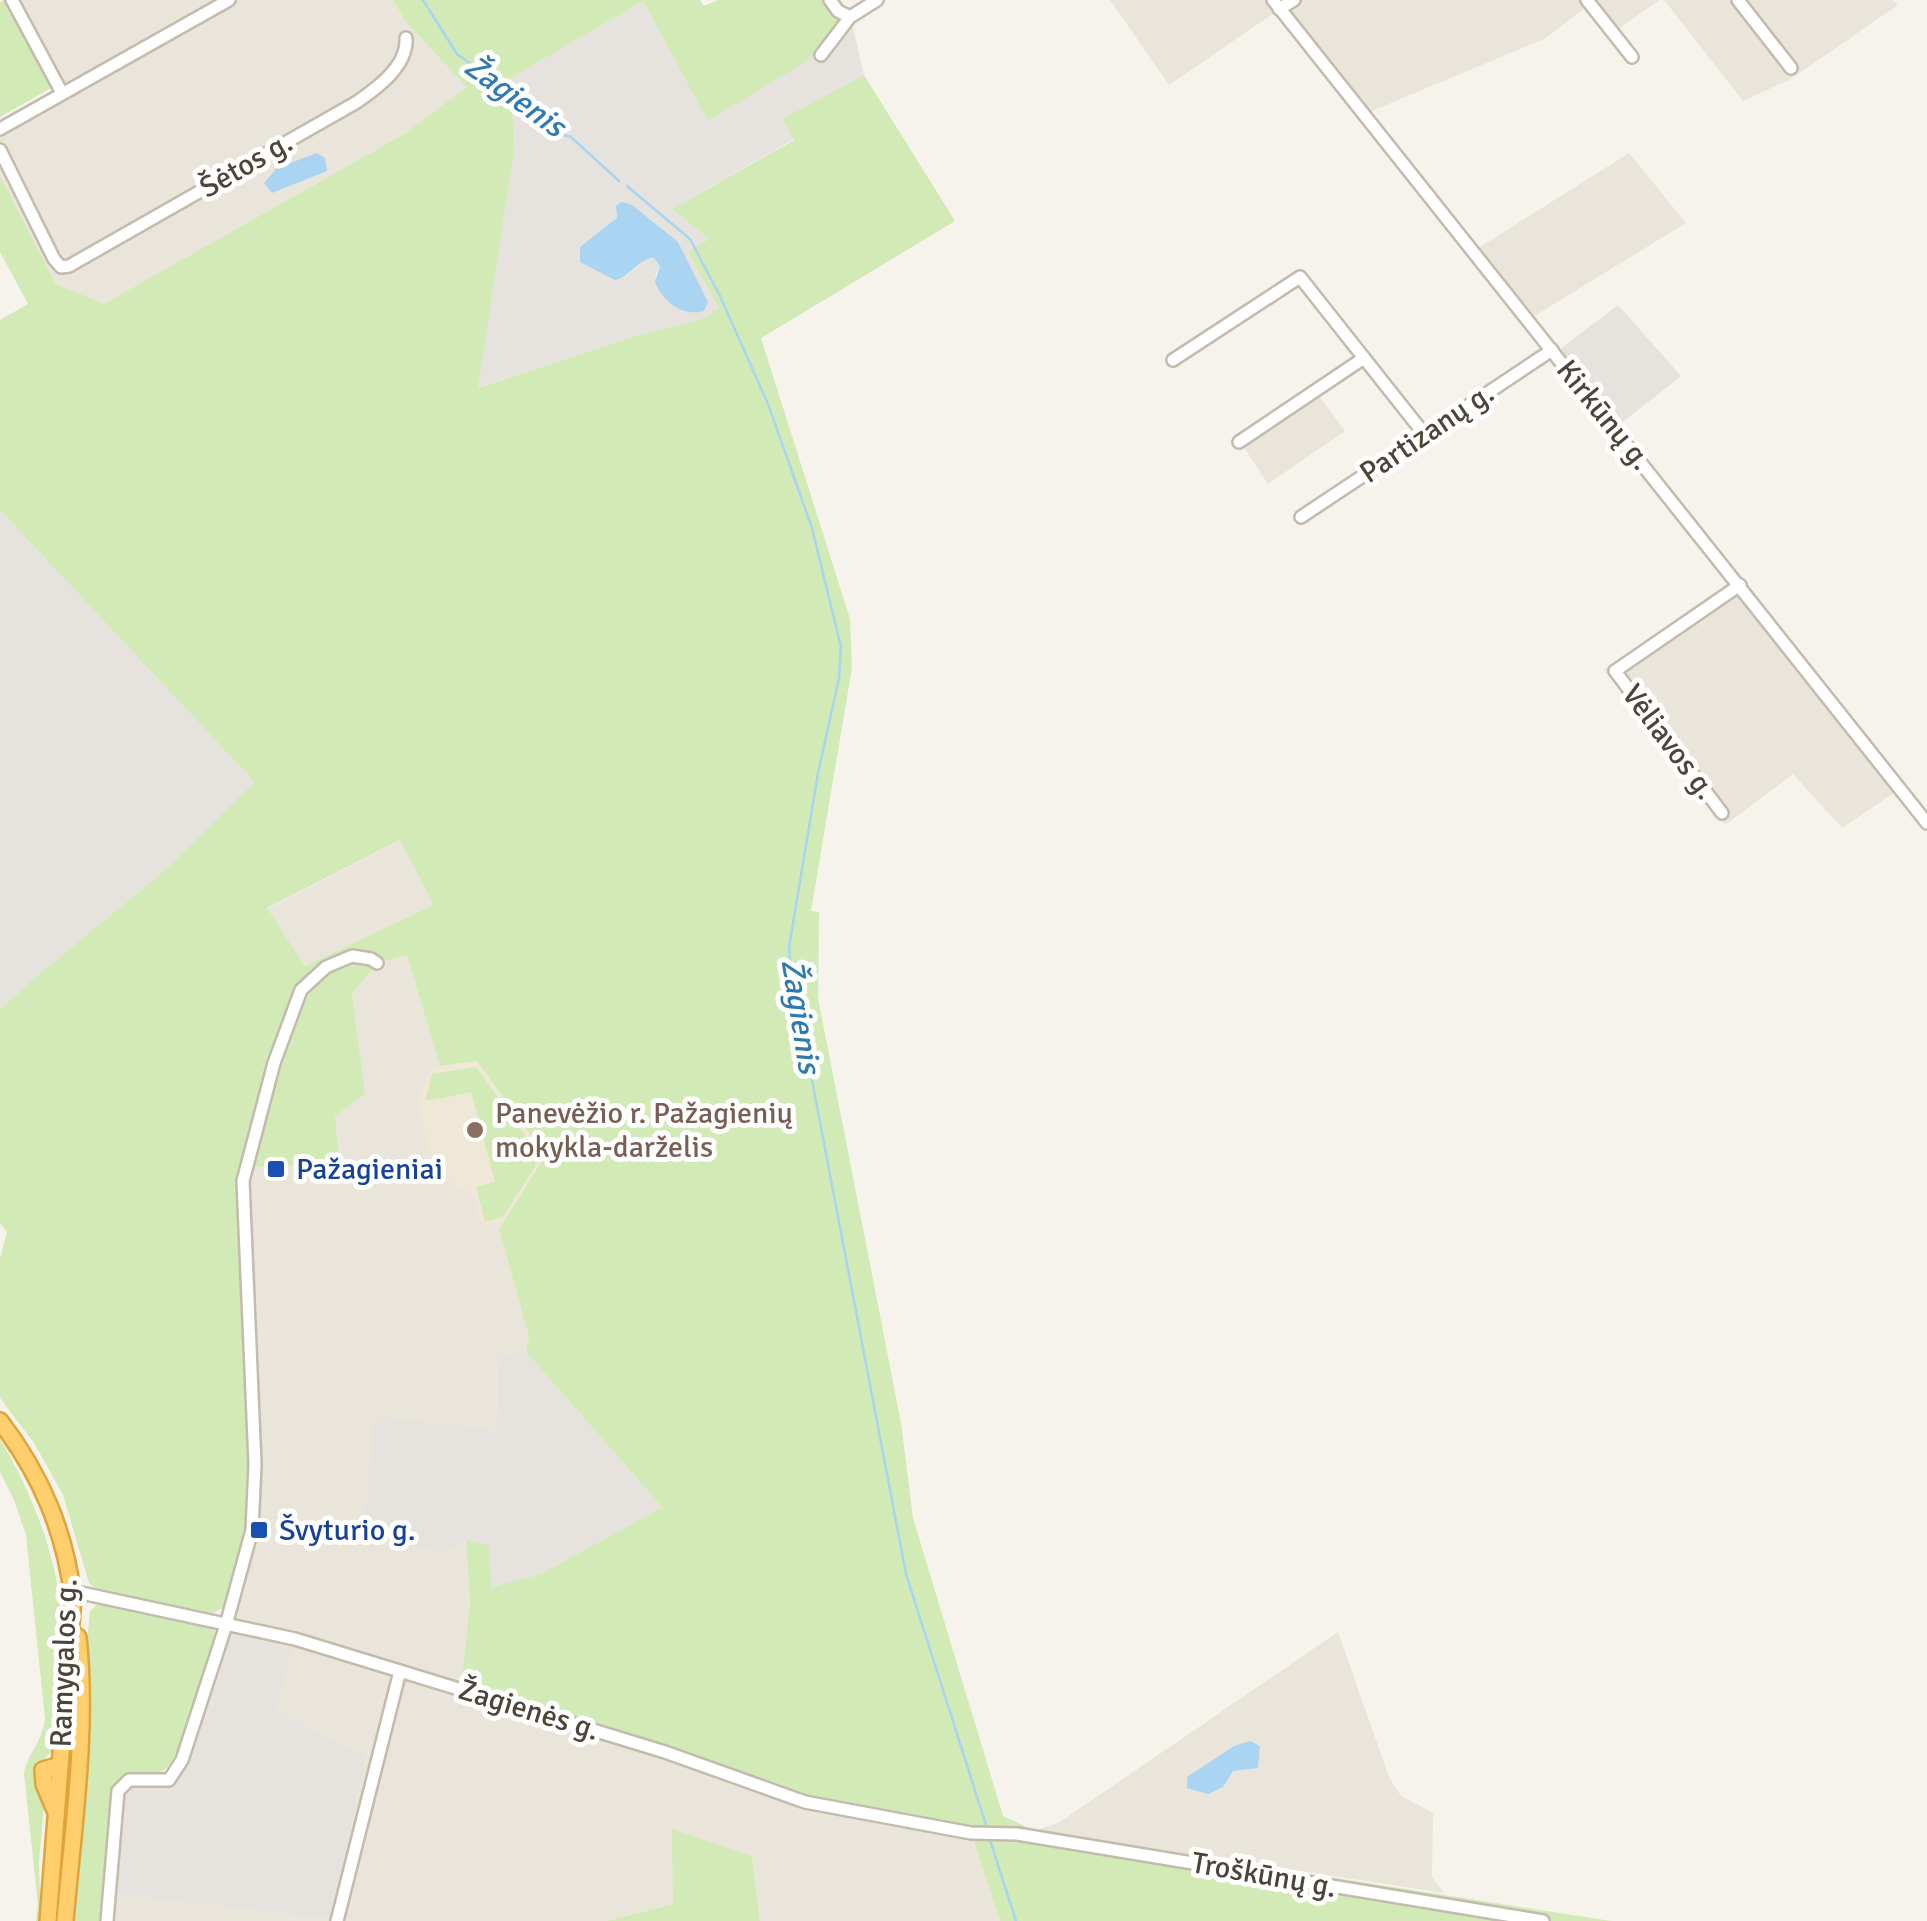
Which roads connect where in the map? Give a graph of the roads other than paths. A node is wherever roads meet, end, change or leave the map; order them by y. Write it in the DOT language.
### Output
graph roads {
  1 [pos="12,0"];
  2 [pos="229,0"];
  3 [pos="830,0"];
  4 [pos="877,0"];
  5 [pos="1294,0"];
  6 [pos="1587,0"];
  7 [pos="1738,0"];
  8 [pos="1276,4"];
  9 [pos="850,17"];
  10 [pos="406,38"];
  11 [pos="821,55"];
  12 [pos="1632,57"];
  13 [pos="1791,68"];
  14 [pos="62,93"];
  15 [pos="0,129"];
  16 [pos="0,150"];
  17 [pos="1552,350"];
  18 [pos="1364,358"];
  19 [pos="1173,360"];
  20 [pos="1425,435"];
  21 [pos="1239,442"];
  22 [pos="1302,517"];
  23 [pos="1740,585"];
  24 [pos="1722,813"];
  25 [pos="1927,823"];
  26 [pos="377,963"];
  27 [pos="0,1421"];
  28 [pos="72,1595"];
  29 [pos="226,1625"];
  30 [pos="400,1670"];
  31 [pos="60,1765"];
  32 [pos="76,1784"];
  33 [pos="985,1833"];
  34 [pos="48,1921"];
  35 [pos="65,1921"];
  36 [pos="107,1921"];
  37 [pos="337,1921"];
  38 [pos="1543,1921"];
  1 -- 14 [label="street"];
  2 -- 14 [label="street"];
  3 -- 9 [label="street"];
  4 -- 9 [label="street"];
  5 -- 8 [label="street"];
  6 -- 12 [label="street"];
  7 -- 13 [label="street"];
  8 -- 17 [label="street, Kirkūnų g."];
  9 -- 11 [label="street"];
  10 -- 16 [label="street, Šėtos g."];
  14 -- 15 [label="street"];
  17 -- 20 [label="street, Partizanų g."];
  17 -- 23 [label="street, Kirkūnų g."];
  18 -- 19 [label="street"];
  18 -- 20 [label="street"];
  18 -- 21 [label="street"];
  20 -- 22 [label="street, Partizanų g."];
  23 -- 24 [label="street, Vėliavos g."];
  23 -- 25 [label="street, Kirkūnų g."];
  26 -- 29 [label="street"];
  27 -- 28 [label="highway, Ramygalos g."];
  28 -- 29 [label="street, Žagienės g."];
  28 -- 31 [label="highway, Ramygalos g."];
  28 -- 32 [label="highway"];
  29 -- 30 [label="street, Žagienės g."];
  29 -- 36 [label="street"];
  30 -- 33 [label="street, Žagienės g."];
  30 -- 37 [label="street"];
  31 -- 32 [label="highway"];
  31 -- 34 [label="highway, Ramygalos g."];
  32 -- 35 [label="highway"];
  33 -- 38 [label="street, Troškūnų g."];
}
